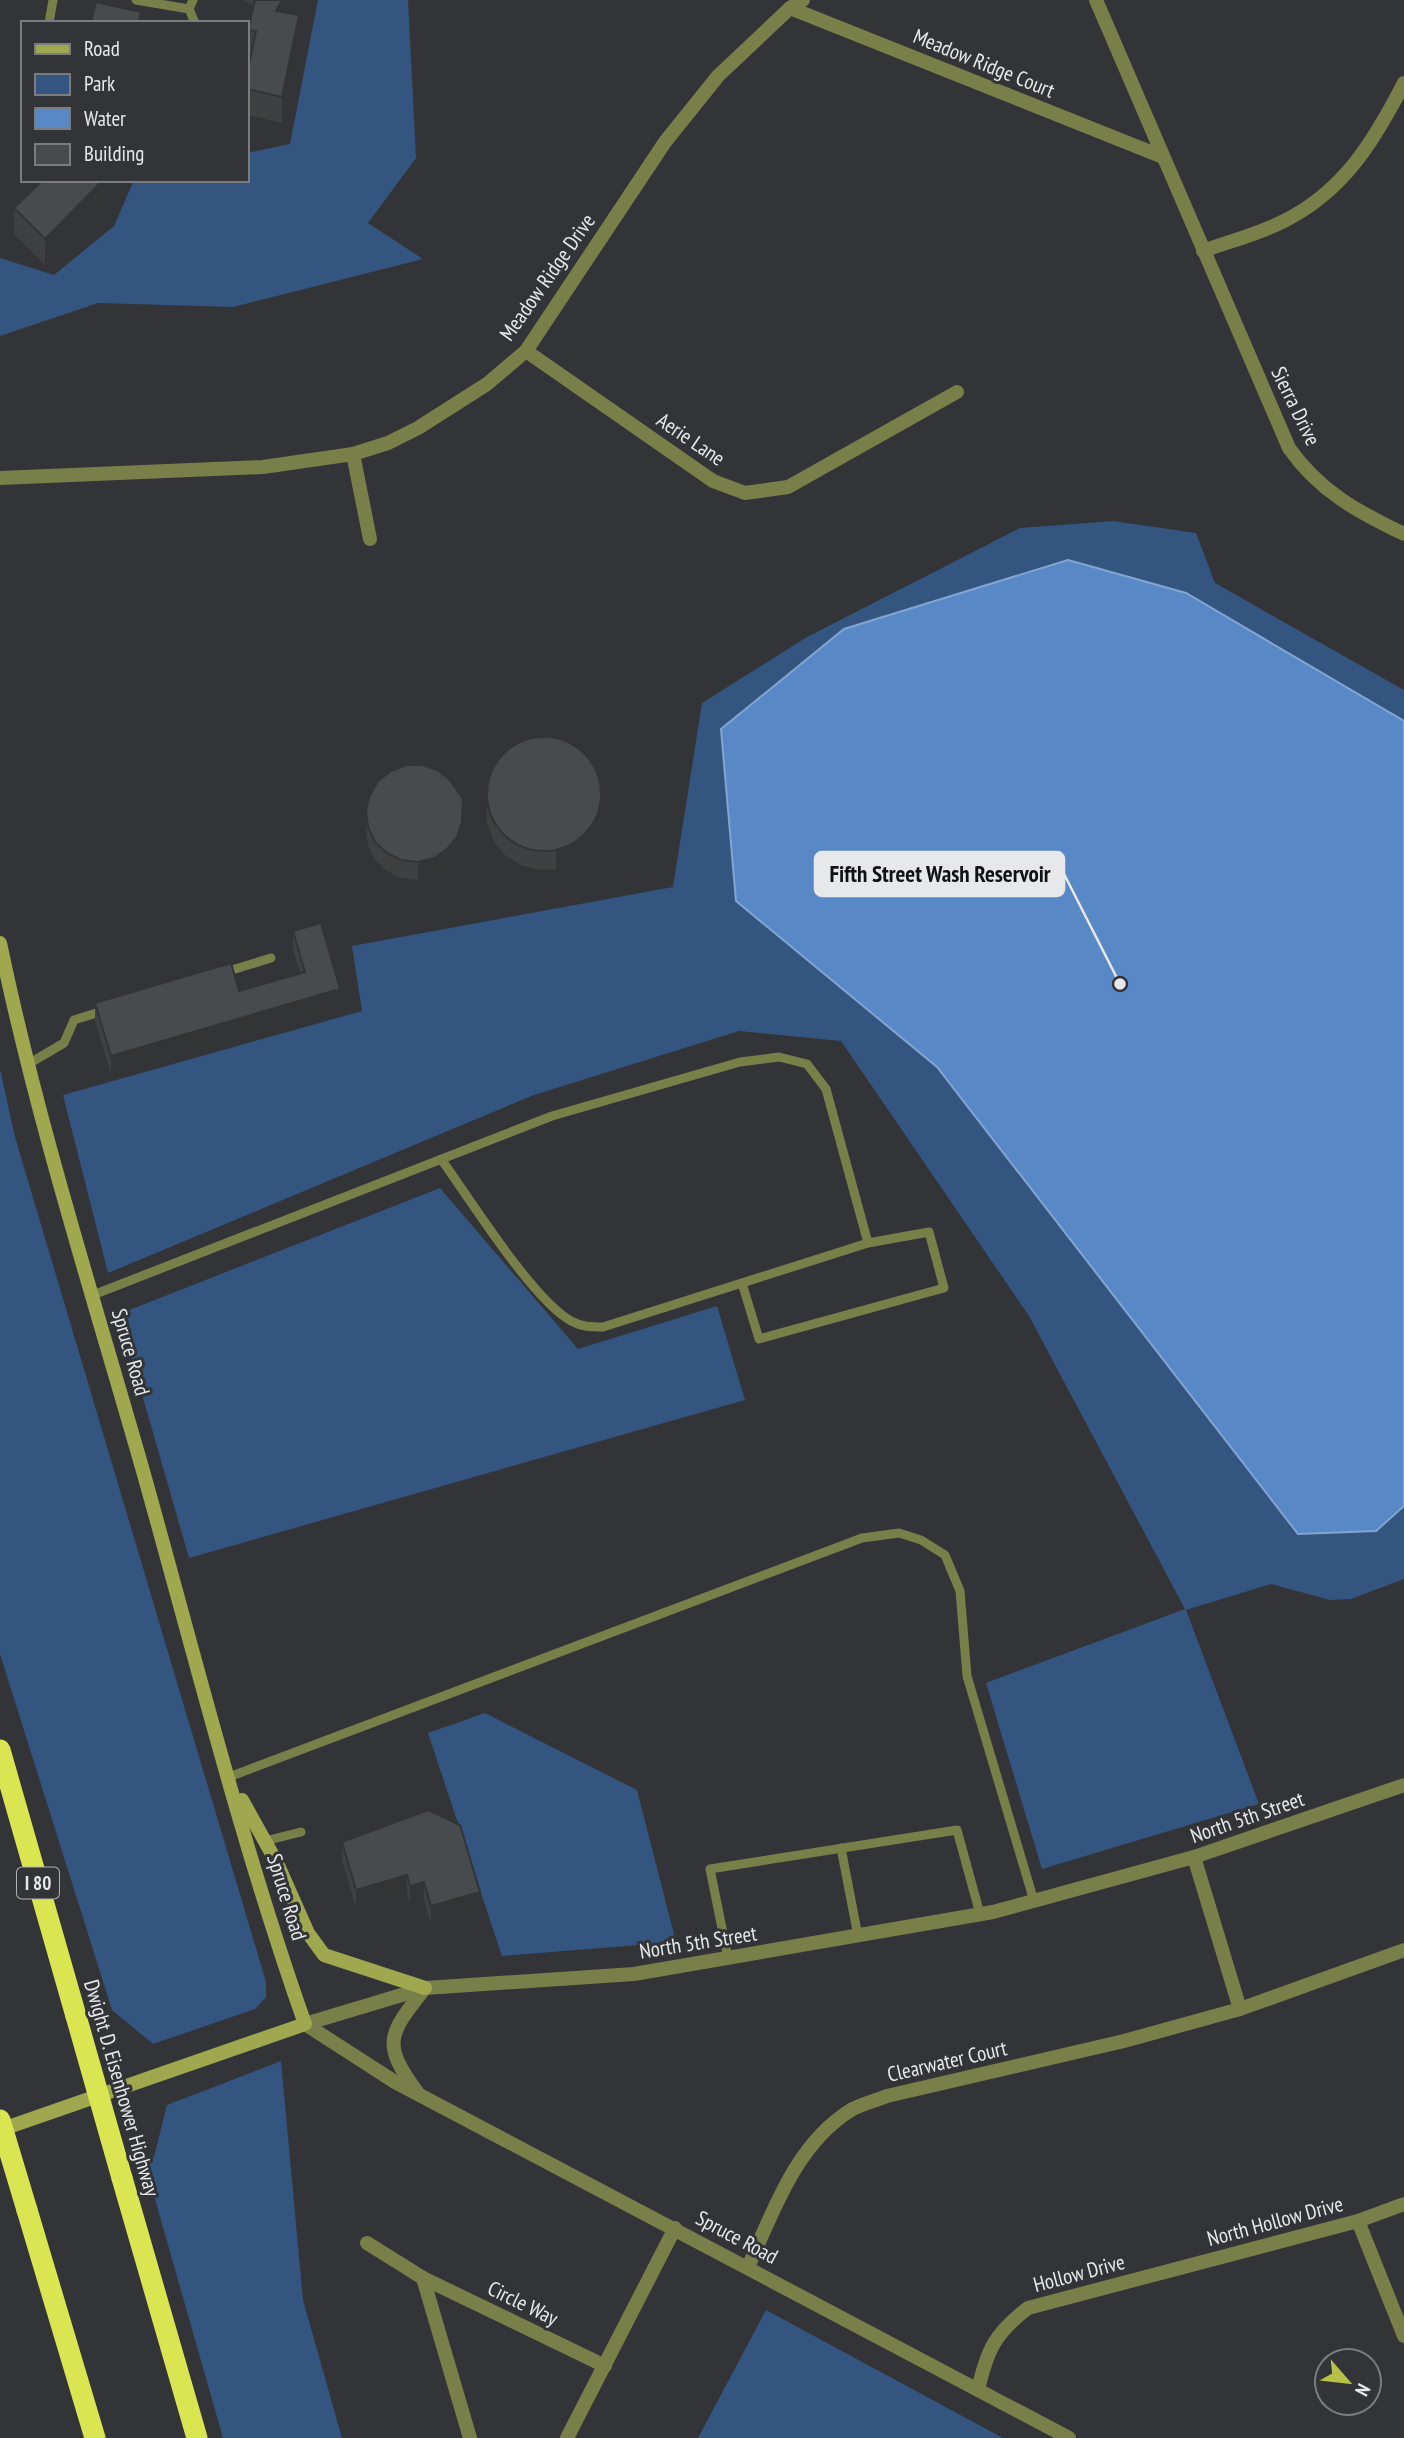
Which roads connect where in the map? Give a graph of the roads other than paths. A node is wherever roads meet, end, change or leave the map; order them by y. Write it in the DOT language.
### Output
graph roads {
  1 [pos="53,0"];
  2 [pos="136,0"];
  3 [pos="803,0"];
  4 [pos="1096,0"];
  5 [pos="191,4"];
  6 [pos="790,8"];
  7 [pos="49,21"];
  8 [pos="1404,83"];
  9 [pos="1163,157"];
  10 [pos="1203,251"];
  11 [pos="526,351"];
  12 [pos="957,392"];
  13 [pos="353,454"];
  14 [pos="0,478"];
  15 [pos="1404,534"];
  16 [pos="370,539"];
  17 [pos="0,943"];
  18 [pos="271,958"];
  19 [pos="205,979"];
  20 [pos="113,1008"];
  21 [pos="30,1063"];
  22 [pos="441,1159"];
  23 [pos="868,1243"];
  24 [pos="742,1283"];
  25 [pos="93,1294"];
  26 [pos="0,1750"];
  27 [pos="229,1777"];
  28 [pos="1404,1785"];
  29 [pos="301,1832"];
  30 [pos="265,1841"];
  31 [pos="841,1848"];
  32 [pos="1194,1857"];
  33 [pos="1034,1901"];
  34 [pos="980,1914"];
  35 [pos="858,1936"];
  36 [pos="1404,1950"];
  37 [pos="728,1958"];
  38 [pos="425,1988"];
  39 [pos="1240,2009"];
  40 [pos="305,2024"];
  41 [pos="420,2095"];
  42 [pos="0,2120"];
  43 [pos="0,2130"];
  44 [pos="1404,2204"];
  45 [pos="1358,2221"];
  46 [pos="675,2228"];
  47 [pos="367,2244"];
  48 [pos="748,2267"];
  49 [pos="1156,2274"];
  50 [pos="423,2278"];
  51 [pos="1404,2336"];
  52 [pos="605,2366"];
  53 [pos="978,2390"];
  54 [pos="95,2438"];
  55 [pos="197,2438"];
  56 [pos="470,2438"];
  57 [pos="567,2438"];
  58 [pos="1069,2438"];
  1 -- 7 [label="lane"];
  2 -- 5 [label="lane"];
  3 -- 6 [label="street, Meadow Ridge Drive"];
  4 -- 9 [label="street, Sierra Drive"];
  6 -- 9 [label="street, Meadow Ridge Court"];
  6 -- 11 [label="street, Meadow Ridge Drive"];
  8 -- 10 [label="street"];
  9 -- 10 [label="street, Sierra Drive"];
  10 -- 15 [label="street, Sierra Drive"];
  11 -- 12 [label="street, Aerie Lane"];
  11 -- 13 [label="street, Meadow Ridge Drive"];
  13 -- 14 [label="street, Meadow Ridge Drive"];
  13 -- 16 [label="street"];
  17 -- 21 [label="main road, Spruce Road"];
  18 -- 19 [label="lane"];
  20 -- 21 [label="lane"];
  21 -- 25 [label="main road, Spruce Road"];
  22 -- 23 [label="lane"];
  22 -- 24 [label="lane"];
  22 -- 25 [label="lane"];
  23 -- 24 [label="lane"];
  23 -- 24 [label="lane"];
  25 -- 27 [label="main road, Spruce Road"];
  26 -- 55 [label="highway, Dwight D. Eisenhower Highway / I 80, bridge"];
  27 -- 30 [label="main road"];
  27 -- 33 [label="lane"];
  27 -- 40 [label="main road, Spruce Road"];
  28 -- 32 [label="street, North 5th Street"];
  29 -- 30 [label="lane"];
  30 -- 38 [label="main road"];
  31 -- 34 [label="lane"];
  31 -- 35 [label="lane"];
  31 -- 37 [label="lane"];
  32 -- 33 [label="street, North 5th Street"];
  32 -- 39 [label="street"];
  33 -- 34 [label="street, North 5th Street"];
  34 -- 35 [label="street, North 5th Street"];
  35 -- 37 [label="street, North 5th Street"];
  36 -- 39 [label="street, Clearwater Court"];
  37 -- 38 [label="street, North 5th Street"];
  38 -- 40 [label="street, North 5th Street"];
  38 -- 41 [label="street"];
  39 -- 48 [label="street, Clearwater Court"];
  40 -- 41 [label="street, Spruce Road"];
  40 -- 43 [label="main road, North 5th Street"];
  41 -- 46 [label="street, Spruce Road"];
  42 -- 54 [label="highway, bridge"];
  44 -- 45 [label="street, North Hollow Drive"];
  45 -- 49 [label="street, North Hollow Drive"];
  45 -- 51 [label="street"];
  46 -- 48 [label="street, Spruce Road"];
  46 -- 52 [label="street"];
  47 -- 50 [label="street, Circle Way"];
  48 -- 53 [label="street, Spruce Road"];
  49 -- 53 [label="street, Hollow Drive"];
  50 -- 52 [label="street, Circle Way"];
  50 -- 56 [label="street"];
  52 -- 57 [label="street"];
  53 -- 58 [label="street, Spruce Road"];
}
